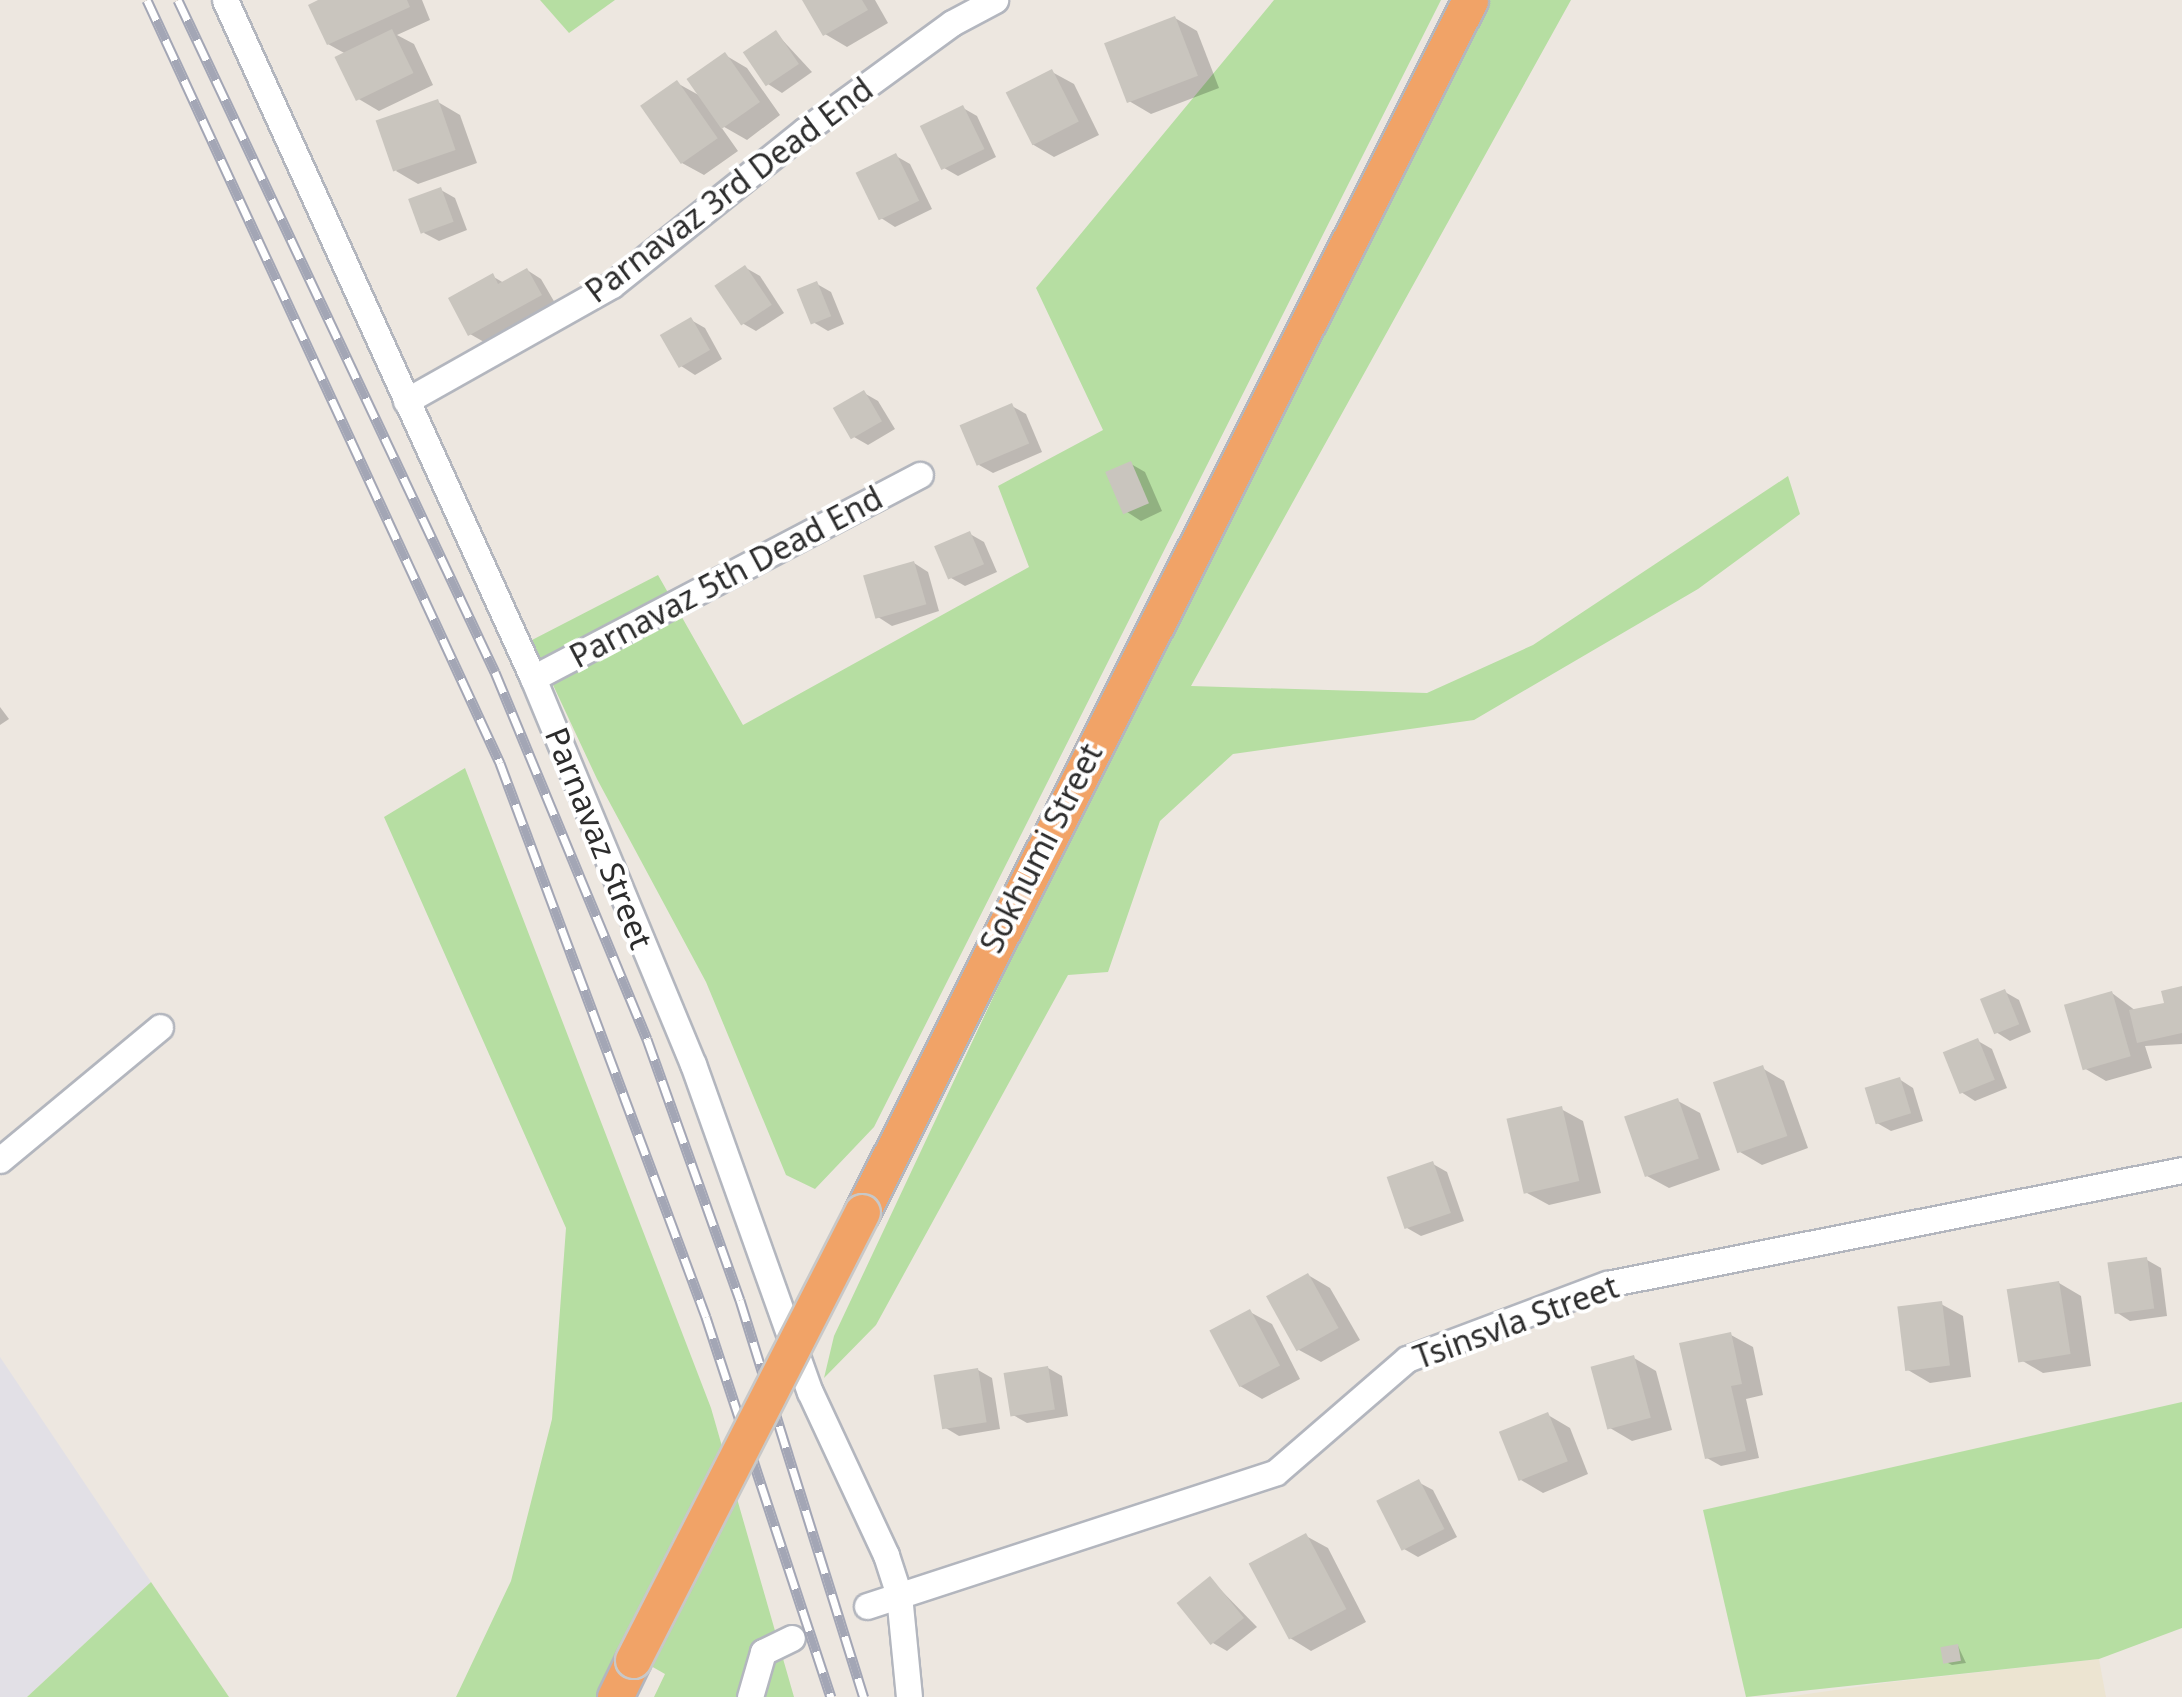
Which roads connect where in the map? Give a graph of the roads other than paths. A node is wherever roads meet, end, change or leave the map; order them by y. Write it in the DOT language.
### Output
graph roads {
  1 [pos="225,0"];
  2 [pos="995,0"];
  3 [pos="1470,0"];
  4 [pos="406,401"];
  5 [pos="920,475"];
  6 [pos="533,678"];
  7 [pos="160,1027"];
  8 [pos="0,1160"];
  9 [pos="2182,1170"];
  10 [pos="900,1595"];
  11 [pos="867,1606"];
  12 [pos="792,1638"];
  13 [pos="615,1697"];
  14 [pos="750,1697"];
  15 [pos="909,1697"];
  1 -- 4 [label="street, Parnavaz Street"];
  2 -- 4 [label="street, Parnavaz 3rd Dead End"];
  3 -- 13 [label="highway, Sokhumi Street, bridge"];
  4 -- 6 [label="street, Parnavaz Street"];
  5 -- 6 [label="street, Parnavaz 5th Dead End"];
  6 -- 10 [label="street, Parnavaz Street"];
  7 -- 8 [label="street"];
  9 -- 10 [label="street, Tsinsvla Street"];
  10 -- 11 [label="street, Tsinsvla Street"];
  10 -- 15 [label="street, Parnavaz Street"];
  12 -- 14 [label="street"];
}
